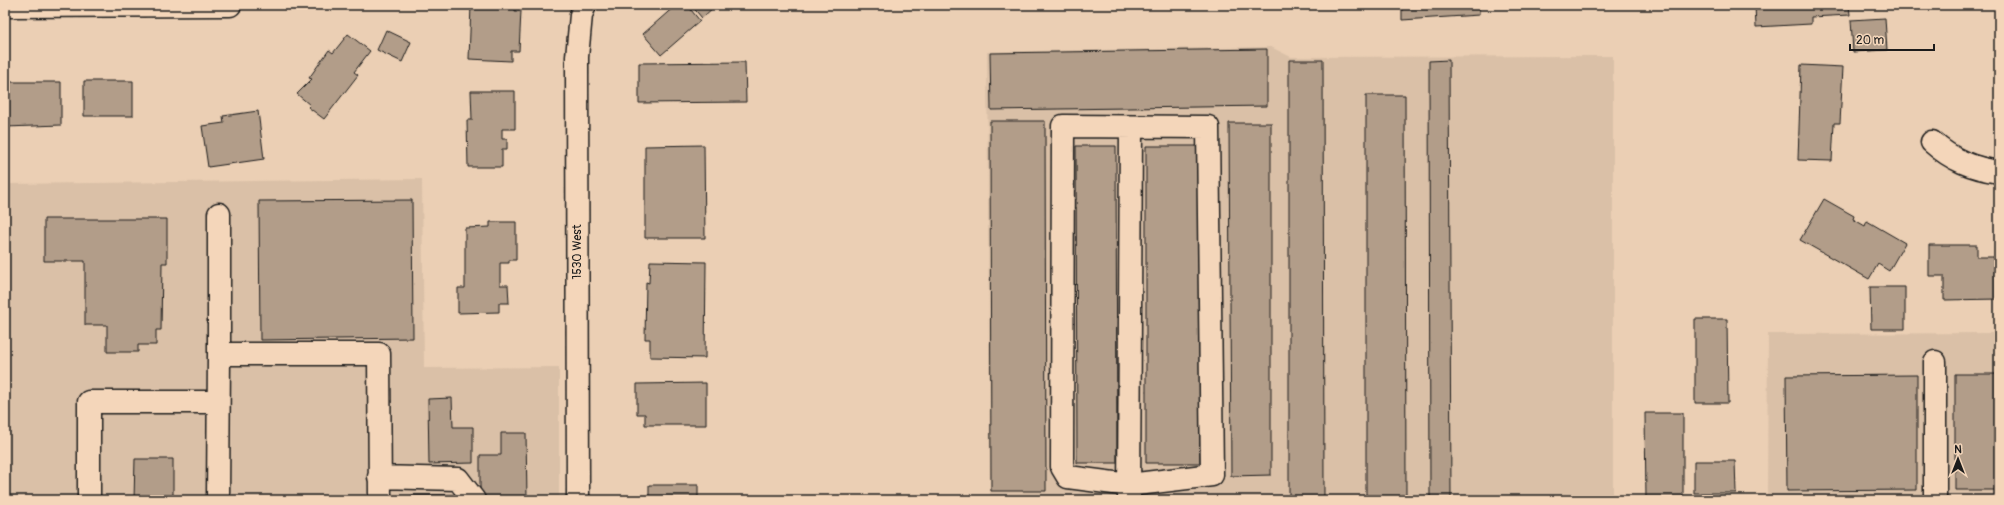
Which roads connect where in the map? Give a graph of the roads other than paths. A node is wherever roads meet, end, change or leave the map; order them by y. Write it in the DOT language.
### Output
graph roads {
  1 [pos="585,5"];
  2 [pos="5,6"];
  3 [pos="230,6"];
  4 [pos="1131,127"];
  5 [pos="1932,142"];
  6 [pos="1999,172"];
  7 [pos="220,214"];
  8 [pos="220,354"];
  9 [pos="1935,362"];
  10 [pos="218,402"];
  11 [pos="379,477"];
  12 [pos="1129,492"];
  13 [pos="89,500"];
  14 [pos="218,500"];
  15 [pos="380,500"];
  16 [pos="474,500"];
  17 [pos="578,500"];
  18 [pos="1935,500"];
  1 -- 17 [label="street, 1530 West"];
  2 -- 3 [label="street"];
  4 -- 12 [label="street"];
  4 -- 12 [label="street"];
  4 -- 12 [label="street"];
  5 -- 6 [label="street"];
  7 -- 8 [label="street"];
  8 -- 10 [label="street"];
  8 -- 11 [label="street"];
  9 -- 18 [label="street"];
  10 -- 13 [label="street"];
  10 -- 14 [label="street"];
  11 -- 15 [label="street"];
  11 -- 16 [label="street"];
}
